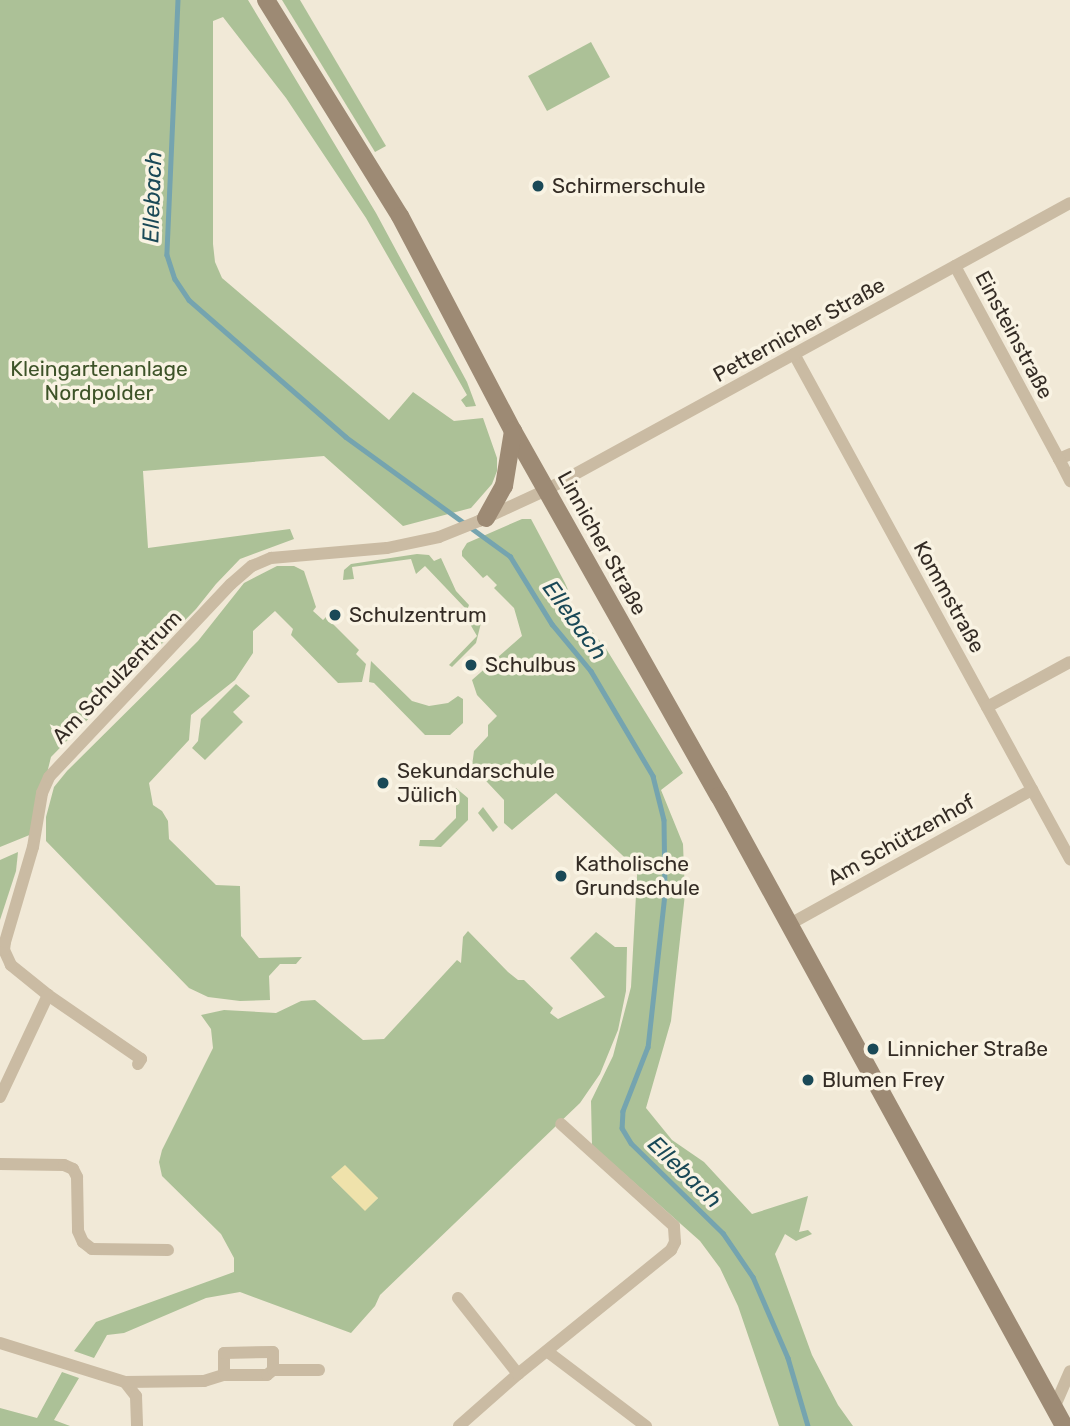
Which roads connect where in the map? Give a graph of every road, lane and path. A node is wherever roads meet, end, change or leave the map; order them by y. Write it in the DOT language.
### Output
graph roads {
  1 [pos="266,0"];
  2 [pos="1070,203"];
  3 [pos="954,266"];
  4 [pos="794,354"];
  5 [pos="513,431"];
  6 [pos="1065,456"];
  7 [pos="1070,481"];
  8 [pos="546,490"];
  9 [pos="483,519"];
  10 [pos="1070,662"];
  11 [pos="987,707"];
  12 [pos="1032,790"];
  13 [pos="1070,859"];
  14 [pos="790,924"];
  15 [pos="48,995"];
  16 [pos="138,1064"];
  17 [pos="0,1097"];
  18 [pos="561,1124"];
  19 [pos="0,1164"];
  20 [pos="168,1250"];
  21 [pos="458,1298"];
  22 [pos="0,1343"];
  23 [pos="548,1352"];
  24 [pos="273,1370"];
  25 [pos="319,1370"];
  26 [pos="1070,1371"];
  27 [pos="518,1374"];
  28 [pos="224,1375"];
  29 [pos="125,1381"];
  30 [pos="1054,1408"];
  31 [pos="137,1426"];
  32 [pos="459,1426"];
  33 [pos="646,1426"];
  34 [pos="1064,1426"];
  1 -- 5 [label="main road, Linnicher Straße"];
  2 -- 3 [label="street, Petternicher Straße"];
  3 -- 4 [label="street, Petternicher Straße"];
  3 -- 6 [label="street, Einsteinstraße"];
  4 -- 8 [label="street, Petternicher Straße"];
  4 -- 11 [label="street, Kommstraße"];
  5 -- 8 [label="main road, Linnicher Straße"];
  5 -- 9 [label="main road"];
  6 -- 7 [label="street, Einsteinstraße"];
  8 -- 9 [label="street, Am Schulzentrum"];
  8 -- 14 [label="main road, Linnicher Straße"];
  9 -- 15 [label="street, Am Schulzentrum"];
  10 -- 11 [label="street"];
  11 -- 12 [label="street, Kommstraße"];
  12 -- 13 [label="street, Kommstraße"];
  12 -- 14 [label="street, Am Schützenhof"];
  14 -- 30 [label="main road, Linnicher Straße"];
  15 -- 16 [label="street, Am Schulzentrum"];
  15 -- 17 [label="street"];
  18 -- 23 [label="street"];
  19 -- 20 [label="street"];
  21 -- 27 [label="street"];
  22 -- 29 [label="street"];
  23 -- 27 [label="street"];
  23 -- 33 [label="street"];
  24 -- 25 [label="street"];
  24 -- 28 [label="street"];
  24 -- 28 [label="street"];
  26 -- 30 [label="street"];
  27 -- 32 [label="street"];
  28 -- 29 [label="street"];
  29 -- 31 [label="street"];
  30 -- 34 [label="main road, Linnicher Straße"];
}
